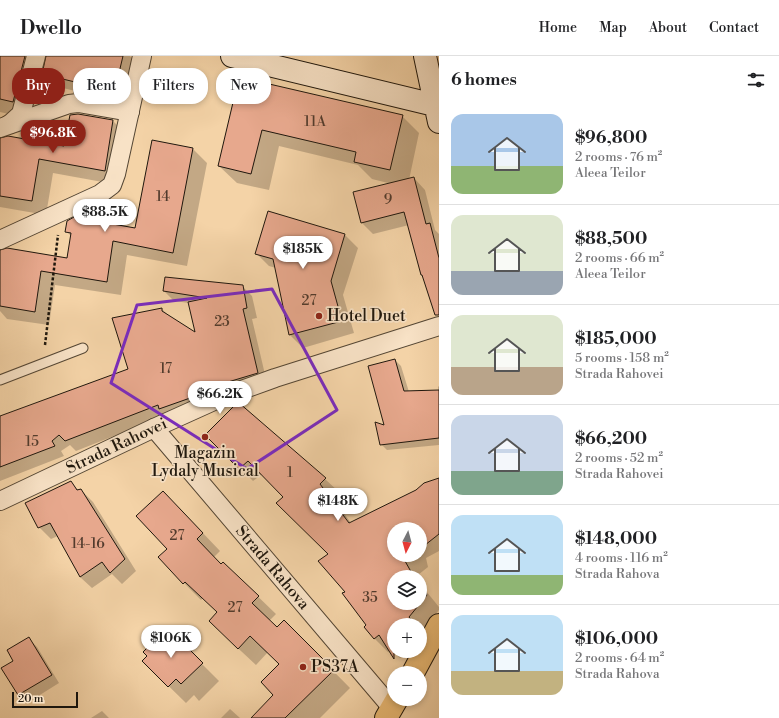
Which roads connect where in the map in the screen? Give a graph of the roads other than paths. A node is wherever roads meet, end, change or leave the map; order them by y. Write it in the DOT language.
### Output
graph roads {
  1 [pos="36,56"];
  2 [pos="142,56"];
  3 [pos="232,56"];
  4 [pos="425,56"];
  5 [pos="438,111"];
  6 [pos="130,112"];
  7 [pos="4,125"];
  8 [pos="0,240"];
  9 [pos="439,326"];
  10 [pos="83,348"];
  11 [pos="0,380"];
  12 [pos="154,428"];
  13 [pos="0,501"];
  14 [pos="439,625"];
  15 [pos="417,666"];
  16 [pos="391,708"];
  1 -- 7 [label="street"];
  2 -- 6 [label="street"];
  3 -- 5 [label="street"];
  4 -- 5 [label="street"];
  6 -- 7 [label="street"];
  6 -- 8 [label="street"];
  9 -- 12 [label="street, Strada Rahovei"];
  10 -- 11 [label="lane"];
  12 -- 13 [label="street, Strada Rahovei"];
  12 -- 16 [label="street, Strada Rahova"];
  14 -- 15 [label="main road"];
}
